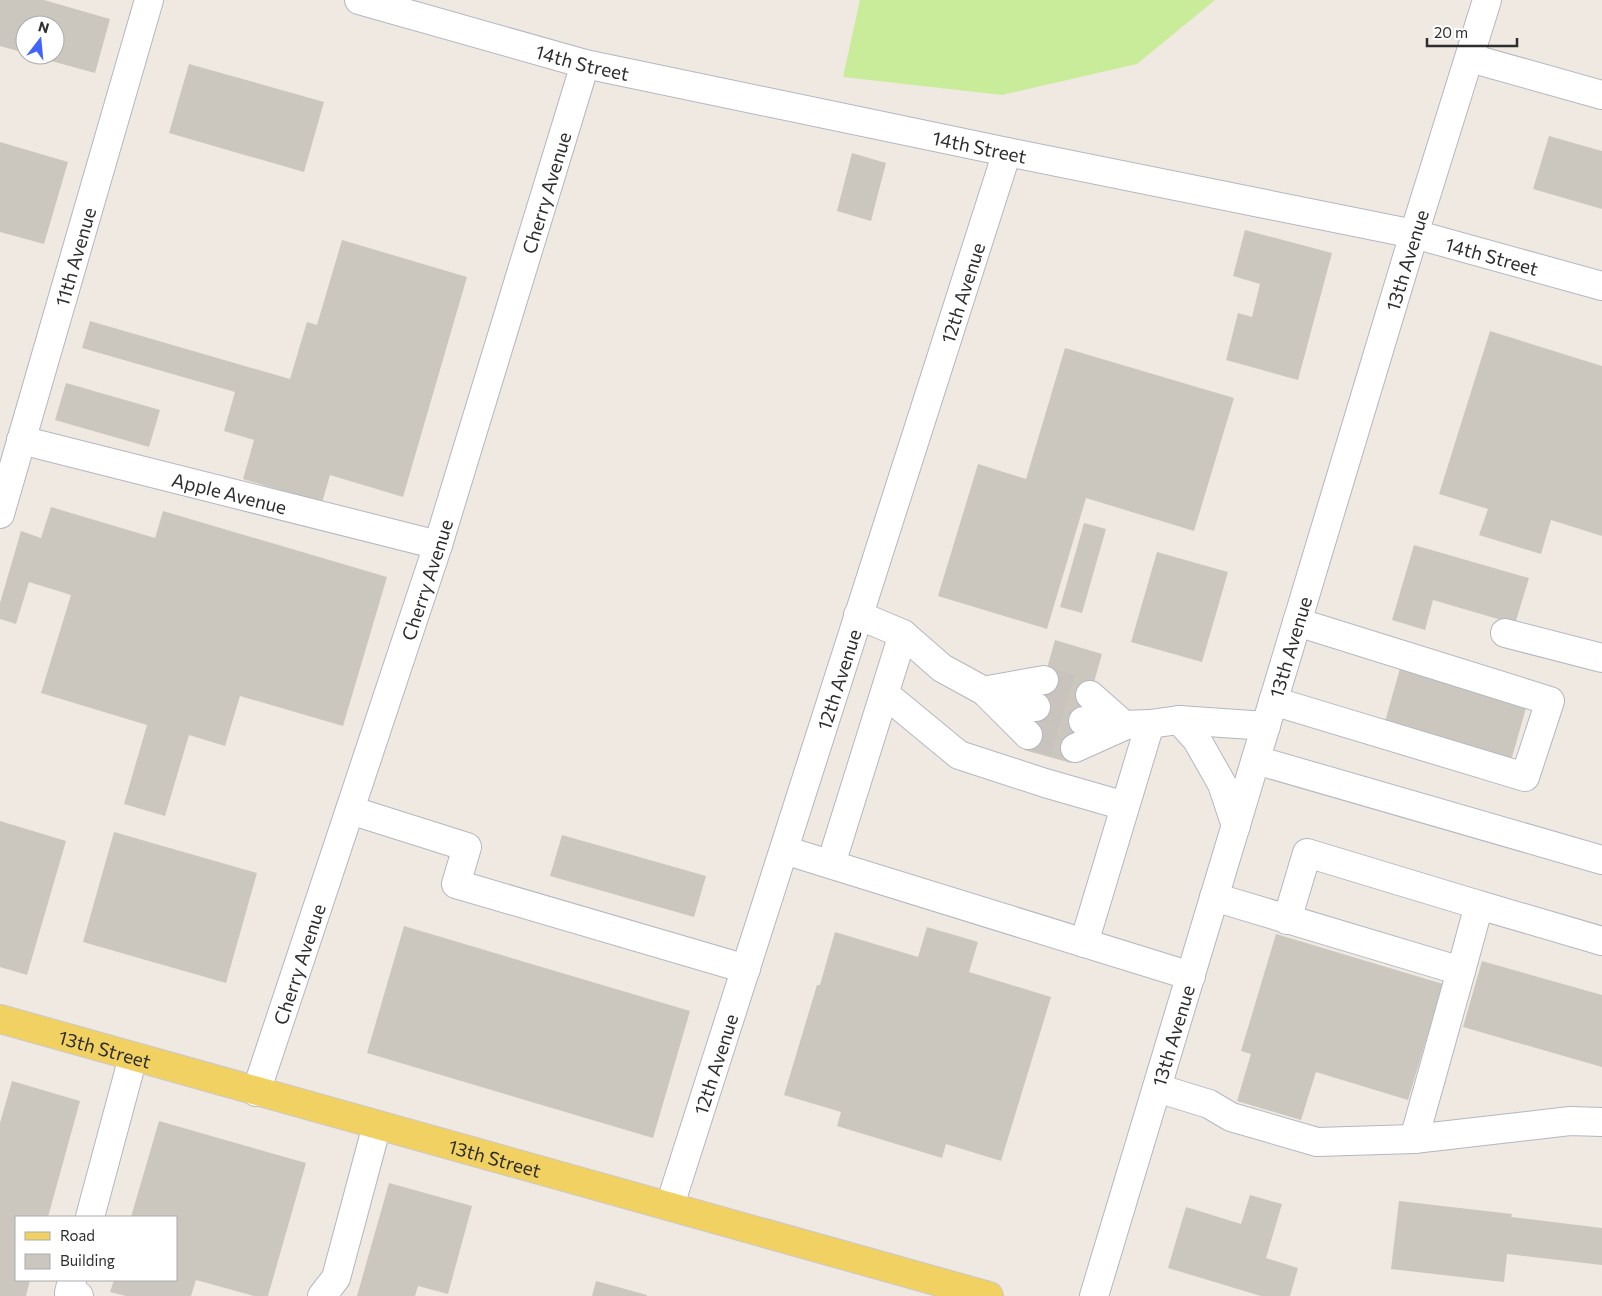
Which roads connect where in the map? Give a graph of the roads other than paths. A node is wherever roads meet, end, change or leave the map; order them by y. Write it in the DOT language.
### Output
graph roads {
  1 [pos="149,0"];
  2 [pos="359,0"];
  3 [pos="1486,0"];
  4 [pos="1470,58"];
  5 [pos="585,64"];
  6 [pos="1602,95"];
  7 [pos="1007,152"];
  8 [pos="1414,234"];
  9 [pos="1602,286"];
  10 [pos="21,440"];
  11 [pos="0,514"];
  12 [pos="438,545"];
  13 [pos="858,615"];
  14 [pos="1297,622"];
  15 [pos="1505,632"];
  16 [pos="902,634"];
  17 [pos="1602,658"];
  18 [pos="1044,680"];
  19 [pos="984,691"];
  20 [pos="885,694"];
  21 [pos="1090,695"];
  22 [pos="1036,707"];
  23 [pos="1270,713"];
  24 [pos="1179,720"];
  25 [pos="1083,721"];
  26 [pos="1137,725"];
  27 [pos="1028,735"];
  28 [pos="1075,748"];
  29 [pos="1256,760"];
  30 [pos="1125,806"];
  31 [pos="350,810"];
  32 [pos="1236,826"];
  33 [pos="784,850"];
  34 [pos="1602,860"];
  35 [pos="831,864"];
  36 [pos="1214,897"];
  37 [pos="1480,905"];
  38 [pos="1287,920"];
  39 [pos="1602,941"];
  40 [pos="1084,943"];
  41 [pos="746,969"];
  42 [pos="1461,971"];
  43 [pos="1191,976"];
  44 [pos="0,1019"];
  45 [pos="133,1057"];
  46 [pos="1157,1088"];
  47 [pos="256,1092"];
  48 [pos="1602,1122"];
  49 [pos="377,1125"];
  50 [pos="1414,1139"];
  51 [pos="670,1206"];
  52 [pos="90,1216"];
  53 [pos="322,1296"];
  54 [pos="989,1296"];
  55 [pos="1094,1296"];
  1 -- 10 [label="street, 11th Avenue"];
  2 -- 5 [label="street, 14th Street"];
  3 -- 4 [label="street, 13th Avenue"];
  4 -- 6 [label="street"];
  4 -- 8 [label="street, 13th Avenue"];
  5 -- 7 [label="street, 14th Street"];
  5 -- 12 [label="street, Cherry Avenue"];
  7 -- 8 [label="street, 14th Street"];
  7 -- 13 [label="street, 12th Avenue"];
  8 -- 9 [label="street, 14th Street"];
  8 -- 14 [label="street, 13th Avenue"];
  10 -- 11 [label="street, 11th Avenue"];
  10 -- 12 [label="street, Apple Avenue"];
  12 -- 31 [label="street, Cherry Avenue"];
  13 -- 16 [label="street"];
  13 -- 33 [label="street, 12th Avenue"];
  14 -- 23 [label="street, 13th Avenue"];
  14 -- 23 [label="street"];
  15 -- 17 [label="street"];
  16 -- 19 [label="street"];
  16 -- 20 [label="street"];
  18 -- 19 [label="street"];
  19 -- 22 [label="street"];
  19 -- 27 [label="street"];
  20 -- 30 [label="street"];
  20 -- 35 [label="street"];
  21 -- 26 [label="street"];
  23 -- 24 [label="street"];
  23 -- 29 [label="street, 13th Avenue"];
  24 -- 26 [label="street"];
  24 -- 32 [label="street"];
  25 -- 26 [label="street"];
  26 -- 28 [label="street"];
  26 -- 30 [label="street"];
  29 -- 32 [label="street, 13th Avenue"];
  29 -- 34 [label="street"];
  30 -- 40 [label="street"];
  31 -- 41 [label="street"];
  31 -- 47 [label="street, Cherry Avenue"];
  32 -- 36 [label="street, 13th Avenue"];
  33 -- 35 [label="street"];
  33 -- 41 [label="street, 12th Avenue"];
  35 -- 40 [label="street"];
  36 -- 38 [label="street"];
  36 -- 43 [label="street, 13th Avenue"];
  37 -- 38 [label="street"];
  37 -- 39 [label="street"];
  37 -- 42 [label="street"];
  38 -- 42 [label="street"];
  40 -- 43 [label="street"];
  41 -- 51 [label="street, 12th Avenue"];
  42 -- 50 [label="street"];
  43 -- 46 [label="street, 13th Avenue"];
  44 -- 45 [label="main road, 13th Street"];
  45 -- 47 [label="main road, 13th Street"];
  45 -- 52 [label="street"];
  46 -- 50 [label="street"];
  46 -- 55 [label="street, 13th Avenue"];
  47 -- 49 [label="main road, 13th Street"];
  48 -- 50 [label="street"];
  49 -- 51 [label="main road, 13th Street"];
  49 -- 53 [label="street"];
  51 -- 54 [label="main road, 13th Street"];
}
